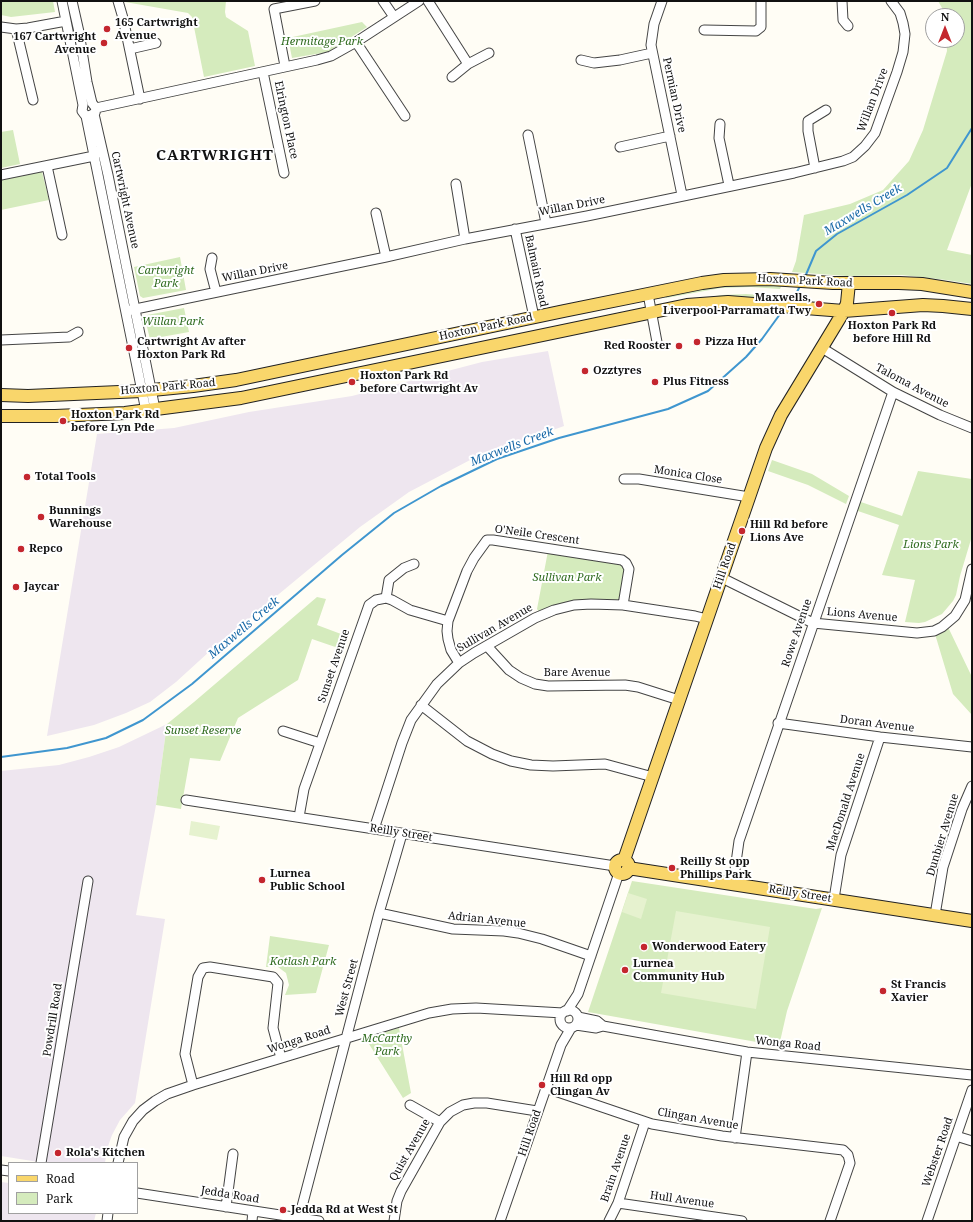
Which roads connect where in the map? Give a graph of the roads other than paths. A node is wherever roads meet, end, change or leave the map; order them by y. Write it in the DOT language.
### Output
graph roads {
  1 [pos="62,1"];
  2 [pos="118,1"];
  3 [pos="315,1"];
  4 [pos="383,1"];
  5 [pos="419,1"];
  6 [pos="428,1"];
  7 [pos="662,1"];
  8 [pos="761,1"];
  9 [pos="842,1"];
  10 [pos="891,1"];
  11 [pos="72,2"];
  12 [pos="299,2"];
  13 [pos="273,5"];
  14 [pos="394,17"];
  15 [pos="66,21"];
  16 [pos="848,26"];
  17 [pos="1,27"];
  18 [pos="16,28"];
  19 [pos="704,30"];
  20 [pos="79,32"];
  21 [pos="356,42"];
  22 [pos="156,43"];
  23 [pos="130,49"];
  24 [pos="489,53"];
  25 [pos="652,53"];
  26 [pos="581,60"];
  27 [pos="468,64"];
  28 [pos="285,66"];
  29 [pos="263,72"];
  30 [pos="452,77"];
  31 [pos="140,99"];
  32 [pos="32,100"];
  33 [pos="90,109"];
  34 [pos="826,110"];
  35 [pos="405,116"];
  36 [pos="720,124"];
  37 [pos="528,135"];
  38 [pos="670,136"];
  39 [pos="99,137"];
  40 [pos="620,147"];
  41 [pos="94,156"];
  42 [pos="47,166"];
  43 [pos="815,168"];
  44 [pos="284,173"];
  45 [pos="1,176"];
  46 [pos="456,184"];
  47 [pos="729,186"];
  48 [pos="682,195"];
  49 [pos="376,213"];
  50 [pos="546,223"];
  51 [pos="515,229"];
  52 [pos="62,235"];
  53 [pos="465,239"];
  54 [pos="212,258"];
  55 [pos="386,258"];
  56 [pos="121,267"];
  57 [pos="849,283"];
  58 [pos="216,292"];
  59 [pos="972,292"];
  60 [pos="648,294"];
  61 [pos="820,309"];
  62 [pos="972,309"];
  63 [pos="130,310"];
  64 [pos="844,311"];
  65 [pos="651,312"];
  66 [pos="534,317"];
  67 [pos="78,332"];
  68 [pos="832,332"];
  69 [pos="1,340"];
  70 [pos="657,342"];
  71 [pos="822,348"];
  72 [pos="147,390"];
  73 [pos="893,392"];
  74 [pos="1,395"];
  75 [pos="151,410"];
  76 [pos="1,416"];
  77 [pos="972,428"];
  78 [pos="624,479"];
  79 [pos="749,497"];
  80 [pos="414,564"];
  81 [pos="972,569"];
  82 [pos="722,578"];
  83 [pos="386,598"];
  84 [pos="623,605"];
  85 [pos="707,619"];
  86 [pos="448,621"];
  87 [pos="813,623"];
  88 [pos="486,646"];
  89 [pos="460,663"];
  90 [pos="680,700"];
  91 [pos="421,705"];
  92 [pos="778,723"];
  93 [pos="283,731"];
  94 [pos="880,738"];
  95 [pos="320,743"];
  96 [pos="972,747"];
  97 [pos="653,777"];
  98 [pos="972,786"];
  99 [pos="186,800"];
  100 [pos="299,817"];
  101 [pos="374,829"];
  102 [pos="402,834"];
  103 [pos="622,867"];
  104 [pos="88,881"];
  105 [pos="733,884"];
  106 [pos="834,899"];
  107 [pos="379,913"];
  108 [pos="935,915"];
  109 [pos="972,921"];
  110 [pos="591,956"];
  111 [pos="570,1019"];
  112 [pos="347,1037"];
  113 [pos="747,1052"];
  114 [pos="281,1058"];
  115 [pos="972,1075"];
  116 [pos="193,1085"];
  117 [pos="546,1088"];
  118 [pos="972,1090"];
  119 [pos="410,1105"];
  120 [pos="537,1111"];
  121 [pos="440,1122"];
  122 [pos="644,1122"];
  123 [pos="956,1136"];
  124 [pos="736,1138"];
  125 [pos="972,1141"];
  126 [pos="233,1154"];
  127 [pos="41,1162"];
  128 [pos="118,1162"];
  129 [pos="138,1193"];
  130 [pos="618,1203"];
  131 [pos="226,1207"];
  132 [pos="253,1211"];
  133 [pos="299,1218"];
  134 [pos="252,1221"];
  135 [pos="319,1221"];
  136 [pos="394,1221"];
  137 [pos="500,1221"];
  138 [pos="609,1221"];
  139 [pos="742,1221"];
  140 [pos="830,1221"];
  141 [pos="927,1221"];
  1 -- 15 [label="street, Cartwright Avenue"];
  2 -- 23 [label="street"];
  3 -- 12 [label="street"];
  4 -- 14 [label="street"];
  5 -- 14 [label="street"];
  6 -- 27 [label="street"];
  7 -- 25 [label="street, Permian Drive"];
  8 -- 19 [label="street"];
  9 -- 16 [label="street"];
  10 -- 43 [label="street, Willan Drive"];
  11 -- 15 [label="street"];
  11 -- 20 [label="street, Cartwright Avenue"];
  12 -- 13 [label="street"];
  13 -- 28 [label="street"];
  14 -- 21 [label="street"];
  15 -- 18 [label="street"];
  15 -- 20 [label="street"];
  15 -- 33 [label="street, Cartwright Avenue"];
  17 -- 18 [label="street"];
  18 -- 32 [label="street"];
  20 -- 33 [label="street, Cartwright Avenue"];
  21 -- 28 [label="street"];
  21 -- 35 [label="street"];
  22 -- 23 [label="street"];
  23 -- 31 [label="street"];
  24 -- 27 [label="street"];
  25 -- 26 [label="street"];
  25 -- 38 [label="street, Permian Drive"];
  27 -- 30 [label="street"];
  28 -- 29 [label="street"];
  29 -- 31 [label="street"];
  29 -- 44 [label="street, Elrington Place"];
  31 -- 33 [label="street"];
  33 -- 39 [label="street, Cartwright Avenue"];
  33 -- 41 [label="street, Cartwright Avenue"];
  34 -- 43 [label="street"];
  36 -- 47 [label="street"];
  37 -- 50 [label="street"];
  38 -- 40 [label="street"];
  38 -- 48 [label="street, Permian Drive"];
  39 -- 41 [label="street"];
  39 -- 56 [label="street, Cartwright Avenue"];
  41 -- 42 [label="street"];
  41 -- 56 [label="street, Cartwright Avenue"];
  42 -- 45 [label="street"];
  42 -- 52 [label="street"];
  43 -- 47 [label="street, Willan Drive"];
  46 -- 53 [label="street"];
  47 -- 48 [label="street, Willan Drive"];
  48 -- 50 [label="street, Willan Drive"];
  49 -- 55 [label="street"];
  50 -- 51 [label="street, Willan Drive"];
  51 -- 53 [label="street, Willan Drive"];
  51 -- 66 [label="street, Balmain Road"];
  53 -- 55 [label="street, Willan Drive"];
  54 -- 58 [label="street"];
  55 -- 58 [label="street, Willan Drive"];
  56 -- 63 [label="street, Cartwright Avenue"];
  57 -- 59 [label="main road, Hoxton Park Road"];
  57 -- 60 [label="main road, Hoxton Park Road"];
  57 -- 64 [label="main road, Hill Road"];
  58 -- 63 [label="street, Willan Drive"];
  60 -- 65 [label="street"];
  60 -- 66 [label="main road, Hoxton Park Road"];
  61 -- 64 [label="main road, Hoxton Park Road"];
  61 -- 65 [label="main road, Hoxton Park Road"];
  61 -- 68 [label="main road"];
  62 -- 64 [label="main road, Hoxton Park Road"];
  63 -- 72 [label="street, Cartwright Avenue"];
  64 -- 68 [label="main road, Hill Road"];
  65 -- 70 [label="street"];
  65 -- 75 [label="main road, Hoxton Park Road"];
  66 -- 72 [label="main road, Hoxton Park Road"];
  67 -- 69 [label="street"];
  68 -- 71 [label="main road, Hill Road"];
  71 -- 73 [label="street, Taloma Avenue"];
  71 -- 79 [label="main road, Hill Road"];
  72 -- 74 [label="main road, Hoxton Park Road"];
  72 -- 75 [label="street, Cartwright Avenue"];
  73 -- 77 [label="street, Taloma Avenue"];
  73 -- 87 [label="street, Rowe Avenue"];
  75 -- 76 [label="main road, Hoxton Park Road"];
  78 -- 79 [label="street, Monica Close"];
  79 -- 82 [label="main road, Hill Road"];
  80 -- 83 [label="street"];
  81 -- 87 [label="street, Lions Avenue"];
  82 -- 85 [label="main road, Hill Road"];
  82 -- 87 [label="street, Lions Avenue"];
  83 -- 86 [label="street"];
  83 -- 95 [label="street, Sunset Avenue"];
  84 -- 85 [label="street, Sullivan Avenue"];
  84 -- 86 [label="street, O'Neile Crescent"];
  84 -- 88 [label="street, Sullivan Avenue"];
  85 -- 90 [label="main road, Hill Road"];
  86 -- 89 [label="street, O'Neile Crescent"];
  87 -- 92 [label="street, Rowe Avenue"];
  88 -- 89 [label="street, Sullivan Avenue"];
  88 -- 90 [label="street, Bare Avenue"];
  89 -- 91 [label="street, Sullivan Avenue"];
  90 -- 97 [label="main road, Hill Road"];
  91 -- 97 [label="street"];
  91 -- 101 [label="street, Sullivan Avenue"];
  92 -- 94 [label="street, Doran Avenue"];
  92 -- 105 [label="street, Rowe Avenue"];
  93 -- 95 [label="street"];
  94 -- 96 [label="street, Doran Avenue"];
  94 -- 106 [label="street, MacDonald Avenue"];
  95 -- 100 [label="street, Sunset Avenue"];
  97 -- 103 [label="main road, Hill Road"];
  98 -- 108 [label="street, Dunbier Avenue"];
  99 -- 100 [label="street, Reilly Street"];
  100 -- 101 [label="street, Reilly Street"];
  101 -- 102 [label="street, Reilly Street"];
  102 -- 103 [label="street, Reilly Street"];
  102 -- 107 [label="street, West Street"];
  103 -- 105 [label="main road, Reilly Street"];
  103 -- 110 [label="street, Hill Road"];
  104 -- 127 [label="street, Powdrill Road"];
  105 -- 106 [label="main road, Reilly Street"];
  106 -- 108 [label="main road, Reilly Street"];
  107 -- 110 [label="street, Adrian Avenue"];
  107 -- 112 [label="street, West Street"];
  108 -- 109 [label="main road, Reilly Street"];
  110 -- 111 [label="street, Hill Road"];
  111 -- 112 [label="street, Wonga Road"];
  111 -- 113 [label="street, Wonga Road"];
  111 -- 117 [label="street, Hill Road"];
  112 -- 114 [label="street, Wonga Road"];
  112 -- 133 [label="street, West Street"];
  113 -- 115 [label="street, Wonga Road"];
  113 -- 124 [label="street"];
  114 -- 116 [label="street, Wonga Road"];
  114 -- 116 [label="street"];
  116 -- 128 [label="street, Wonga Road"];
  117 -- 120 [label="street, Hill Road"];
  117 -- 122 [label="street, Clingan Avenue"];
  118 -- 123 [label="street, Webster Road"];
  119 -- 121 [label="street"];
  120 -- 121 [label="street, Quist Avenue"];
  120 -- 137 [label="street, Hill Road"];
  121 -- 136 [label="street, Quist Avenue"];
  122 -- 124 [label="street, Clingan Avenue"];
  122 -- 130 [label="street, Brain Avenue"];
  123 -- 125 [label="street"];
  123 -- 141 [label="street, Webster Road"];
  124 -- 140 [label="street, Clingan Avenue"];
  126 -- 131 [label="street"];
  129 -- 131 [label="street, Jedda Road"];
  130 -- 138 [label="street, Brain Avenue"];
  130 -- 139 [label="street, Hull Avenue"];
  131 -- 132 [label="street, Jedda Road"];
  132 -- 133 [label="street, Jedda Road"];
  132 -- 134 [label="street"];
  133 -- 135 [label="street, Jedda Road"];
}
